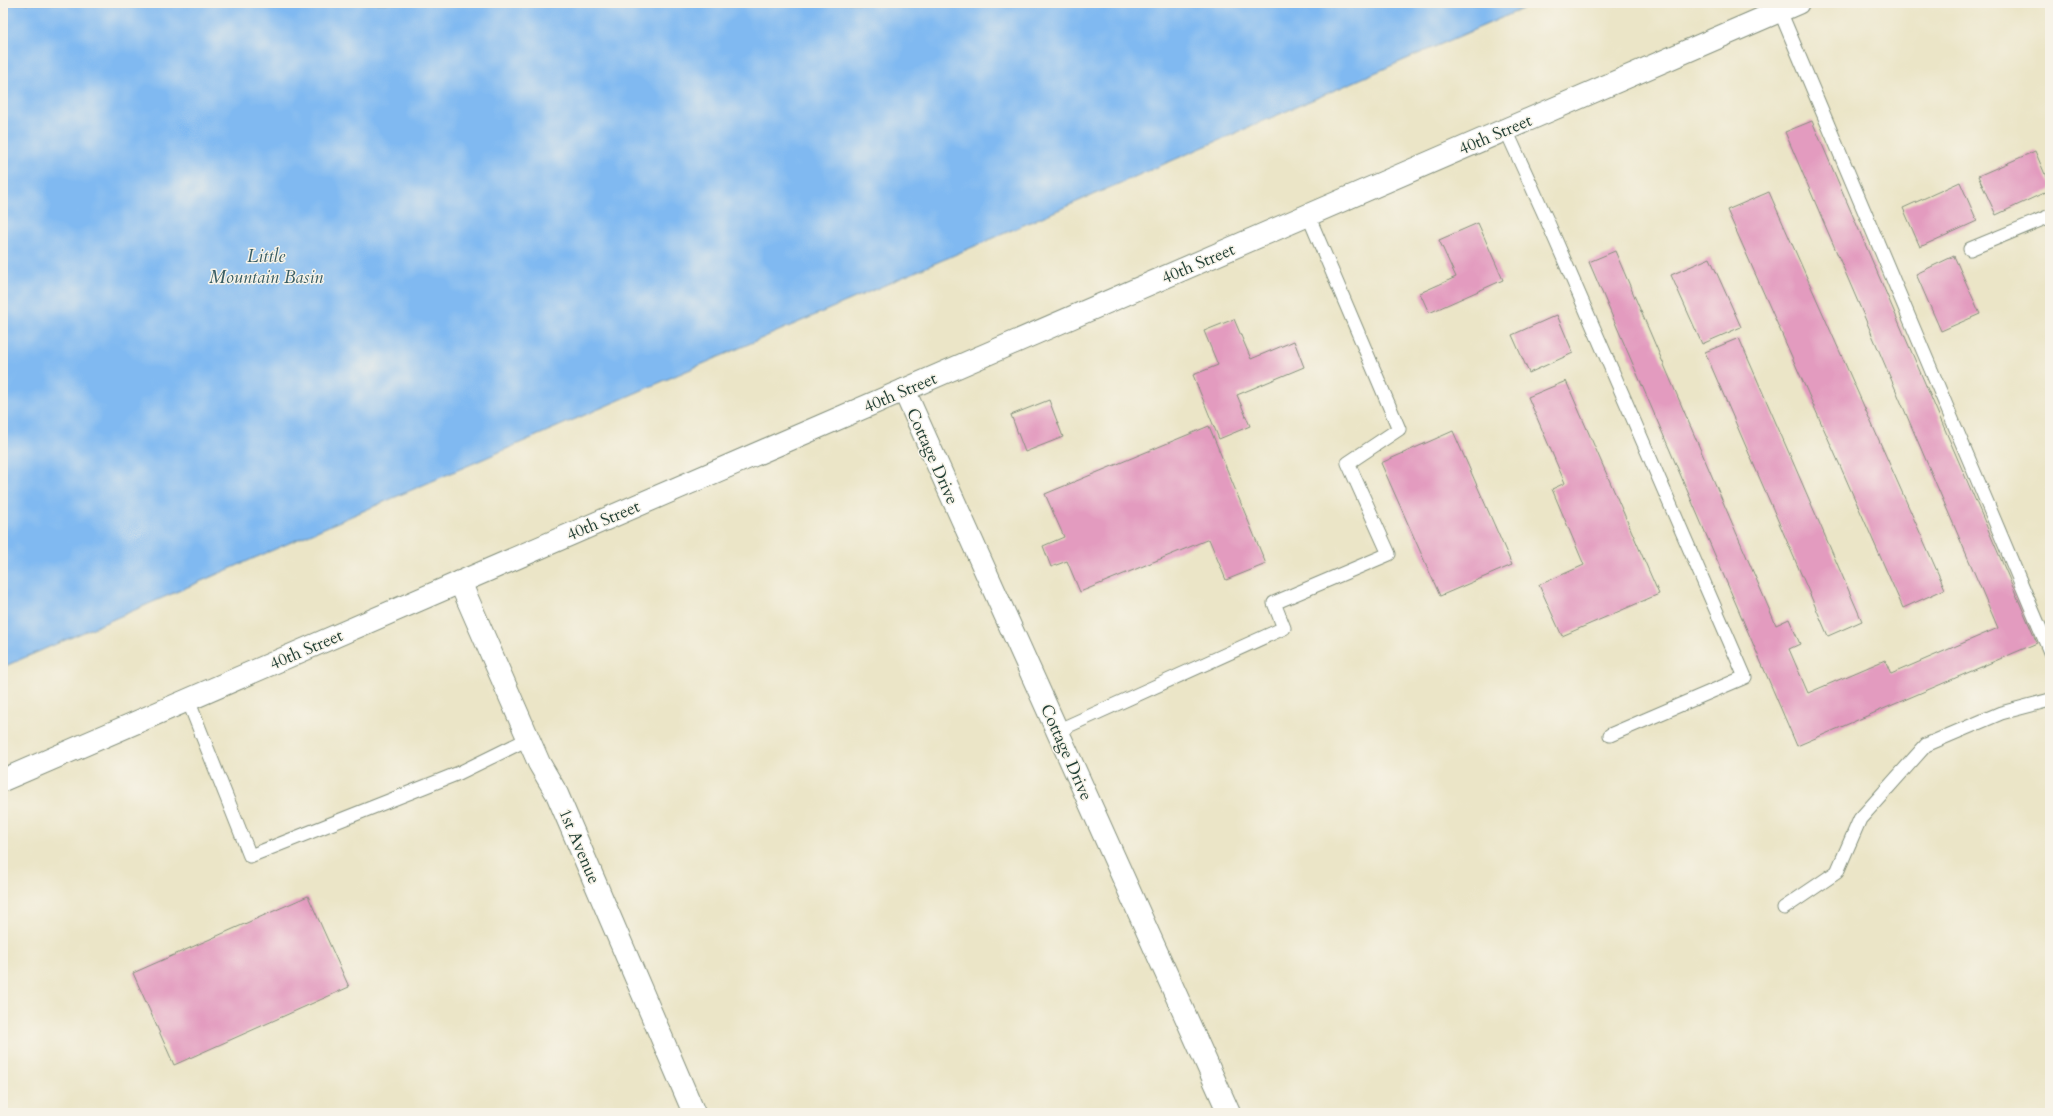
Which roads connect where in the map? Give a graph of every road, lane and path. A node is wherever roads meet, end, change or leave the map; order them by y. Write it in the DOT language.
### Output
graph roads {
  1 [pos="1789,7"];
  2 [pos="1506,130"];
  3 [pos="1308,215"];
  4 [pos="2050,216"];
  5 [pos="1970,249"];
  6 [pos="904,390"];
  7 [pos="460,582"];
  8 [pos="2050,652"];
  9 [pos="188,700"];
  10 [pos="2050,700"];
  11 [pos="1057,731"];
  12 [pos="1610,735"];
  13 [pos="528,739"];
  14 [pos="3,780"];
  15 [pos="1784,908"];
  16 [pos="694,1113"];
  17 [pos="1229,1113"];
  1 -- 2 [label="main road, 40th Street"];
  1 -- 8 [label="lane"];
  2 -- 3 [label="main road, 40th Street"];
  2 -- 12 [label="lane"];
  3 -- 6 [label="main road, 40th Street"];
  3 -- 11 [label="lane"];
  4 -- 5 [label="lane"];
  6 -- 7 [label="main road, 40th Street"];
  6 -- 11 [label="main road, Cottage Drive"];
  7 -- 9 [label="main road, 40th Street"];
  7 -- 13 [label="main road, 1st Avenue"];
  9 -- 13 [label="lane"];
  9 -- 14 [label="main road, 40th Street"];
  10 -- 15 [label="lane"];
  11 -- 17 [label="main road, Cottage Drive"];
  13 -- 16 [label="main road, 1st Avenue"];
}
